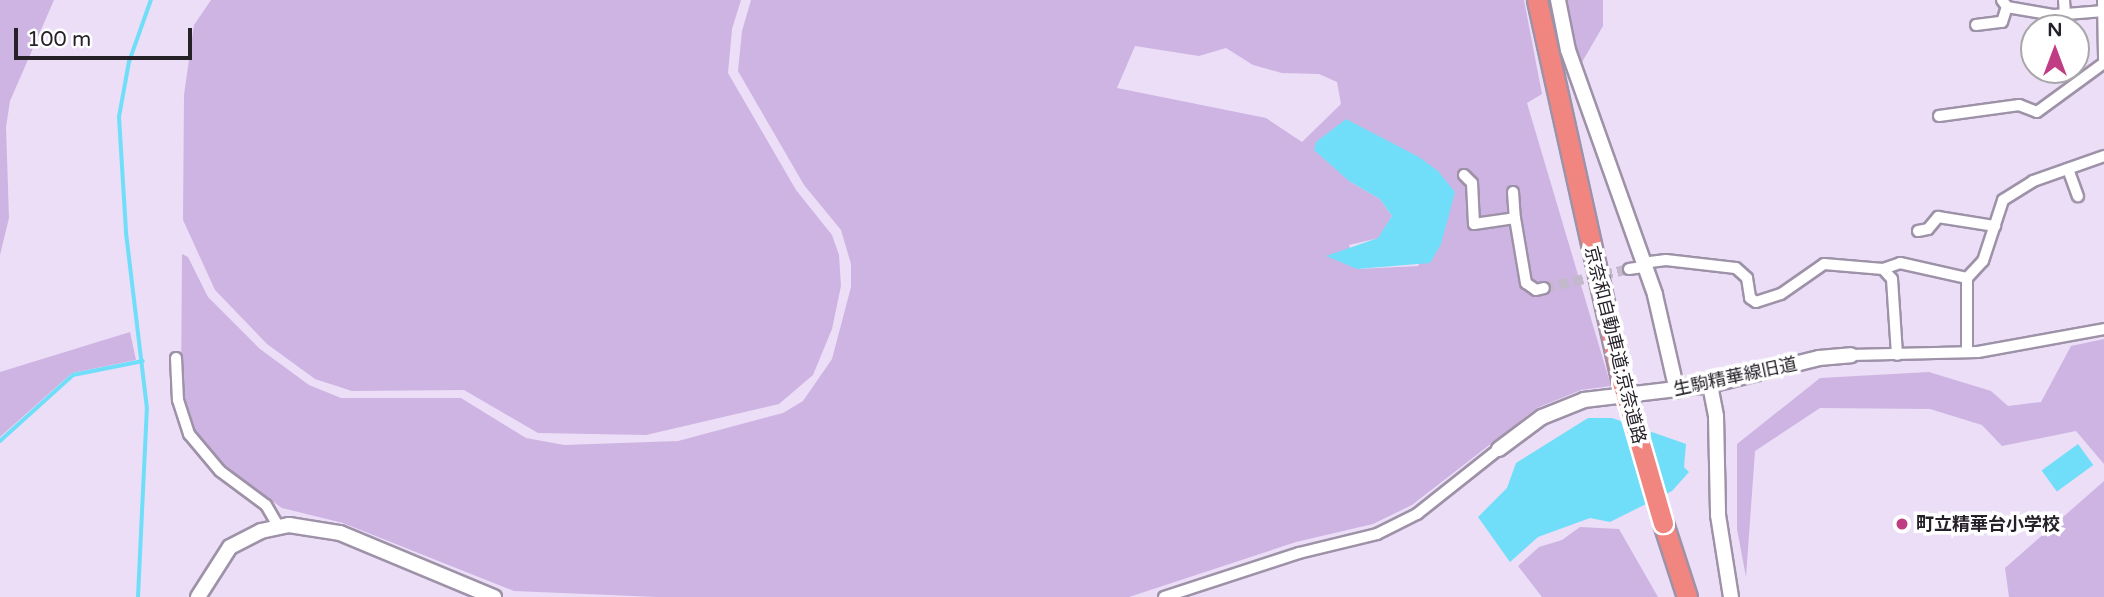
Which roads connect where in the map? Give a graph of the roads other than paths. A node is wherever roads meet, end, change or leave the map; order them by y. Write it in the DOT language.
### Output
graph roads {
  1 [pos="1537,0"];
  2 [pos="1548,0"];
  3 [pos="1558,0"];
  4 [pos="2064,0"];
  5 [pos="2005,3"];
  6 [pos="2103,7"];
  7 [pos="2065,14"];
  8 [pos="1976,25"];
  9 [pos="2104,62"];
  10 [pos="1555,91"];
  11 [pos="1939,116"];
  12 [pos="2104,156"];
  13 [pos="2068,169"];
  14 [pos="1464,175"];
  15 [pos="1513,192"];
  16 [pos="2078,196"];
  17 [pos="1515,218"];
  18 [pos="1995,226"];
  19 [pos="1918,231"];
  20 [pos="1638,266"];
  21 [pos="1883,269"];
  22 [pos="1967,278"];
  23 [pos="1544,288"];
  24 [pos="2104,329"];
  25 [pos="1967,352"];
  26 [pos="1851,355"];
  27 [pos="1897,355"];
  28 [pos="176,358"];
  29 [pos="1710,386"];
  30 [pos="1677,391"];
  31 [pos="1499,449"];
  32 [pos="278,526"];
  33 [pos="198,597"];
  34 [pos="494,597"];
  35 [pos="1164,597"];
  36 [pos="1687,597"];
  37 [pos="1731,597"];
  1 -- 10 [label="highway, 京奈和自動車道;京奈道路"];
  2 -- 10 [label="highway, 京奈和自動車道;京奈道路"];
  3 -- 20 [label="street"];
  4 -- 7 [label="street"];
  5 -- 7 [label="street"];
  5 -- 8 [label="street"];
  6 -- 7 [label="street"];
  6 -- 9 [label="street"];
  9 -- 11 [label="street"];
  10 -- 36 [label="highway, 京奈和自動車道;京奈道路, bridge"];
  12 -- 13 [label="street"];
  13 -- 16 [label="street"];
  13 -- 18 [label="street"];
  14 -- 17 [label="street"];
  15 -- 17 [label="street"];
  17 -- 23 [label="street"];
  18 -- 19 [label="street"];
  18 -- 22 [label="street"];
  20 -- 21 [label="street"];
  20 -- 30 [label="street"];
  21 -- 22 [label="street"];
  21 -- 27 [label="street"];
  22 -- 25 [label="street"];
  24 -- 25 [label="street, 生駒精華線旧道"];
  25 -- 27 [label="street, 生駒精華線旧道"];
  26 -- 27 [label="street, 生駒精華線旧道"];
  26 -- 29 [label="street, 生駒精華線旧道"];
  28 -- 32 [label="street"];
  29 -- 30 [label="street, 生駒精華線旧道"];
  29 -- 37 [label="street"];
  30 -- 31 [label="street, 生駒精華線旧道"];
  31 -- 35 [label="street, 生駒精華線旧道"];
  32 -- 33 [label="street"];
  32 -- 34 [label="street"];
}
